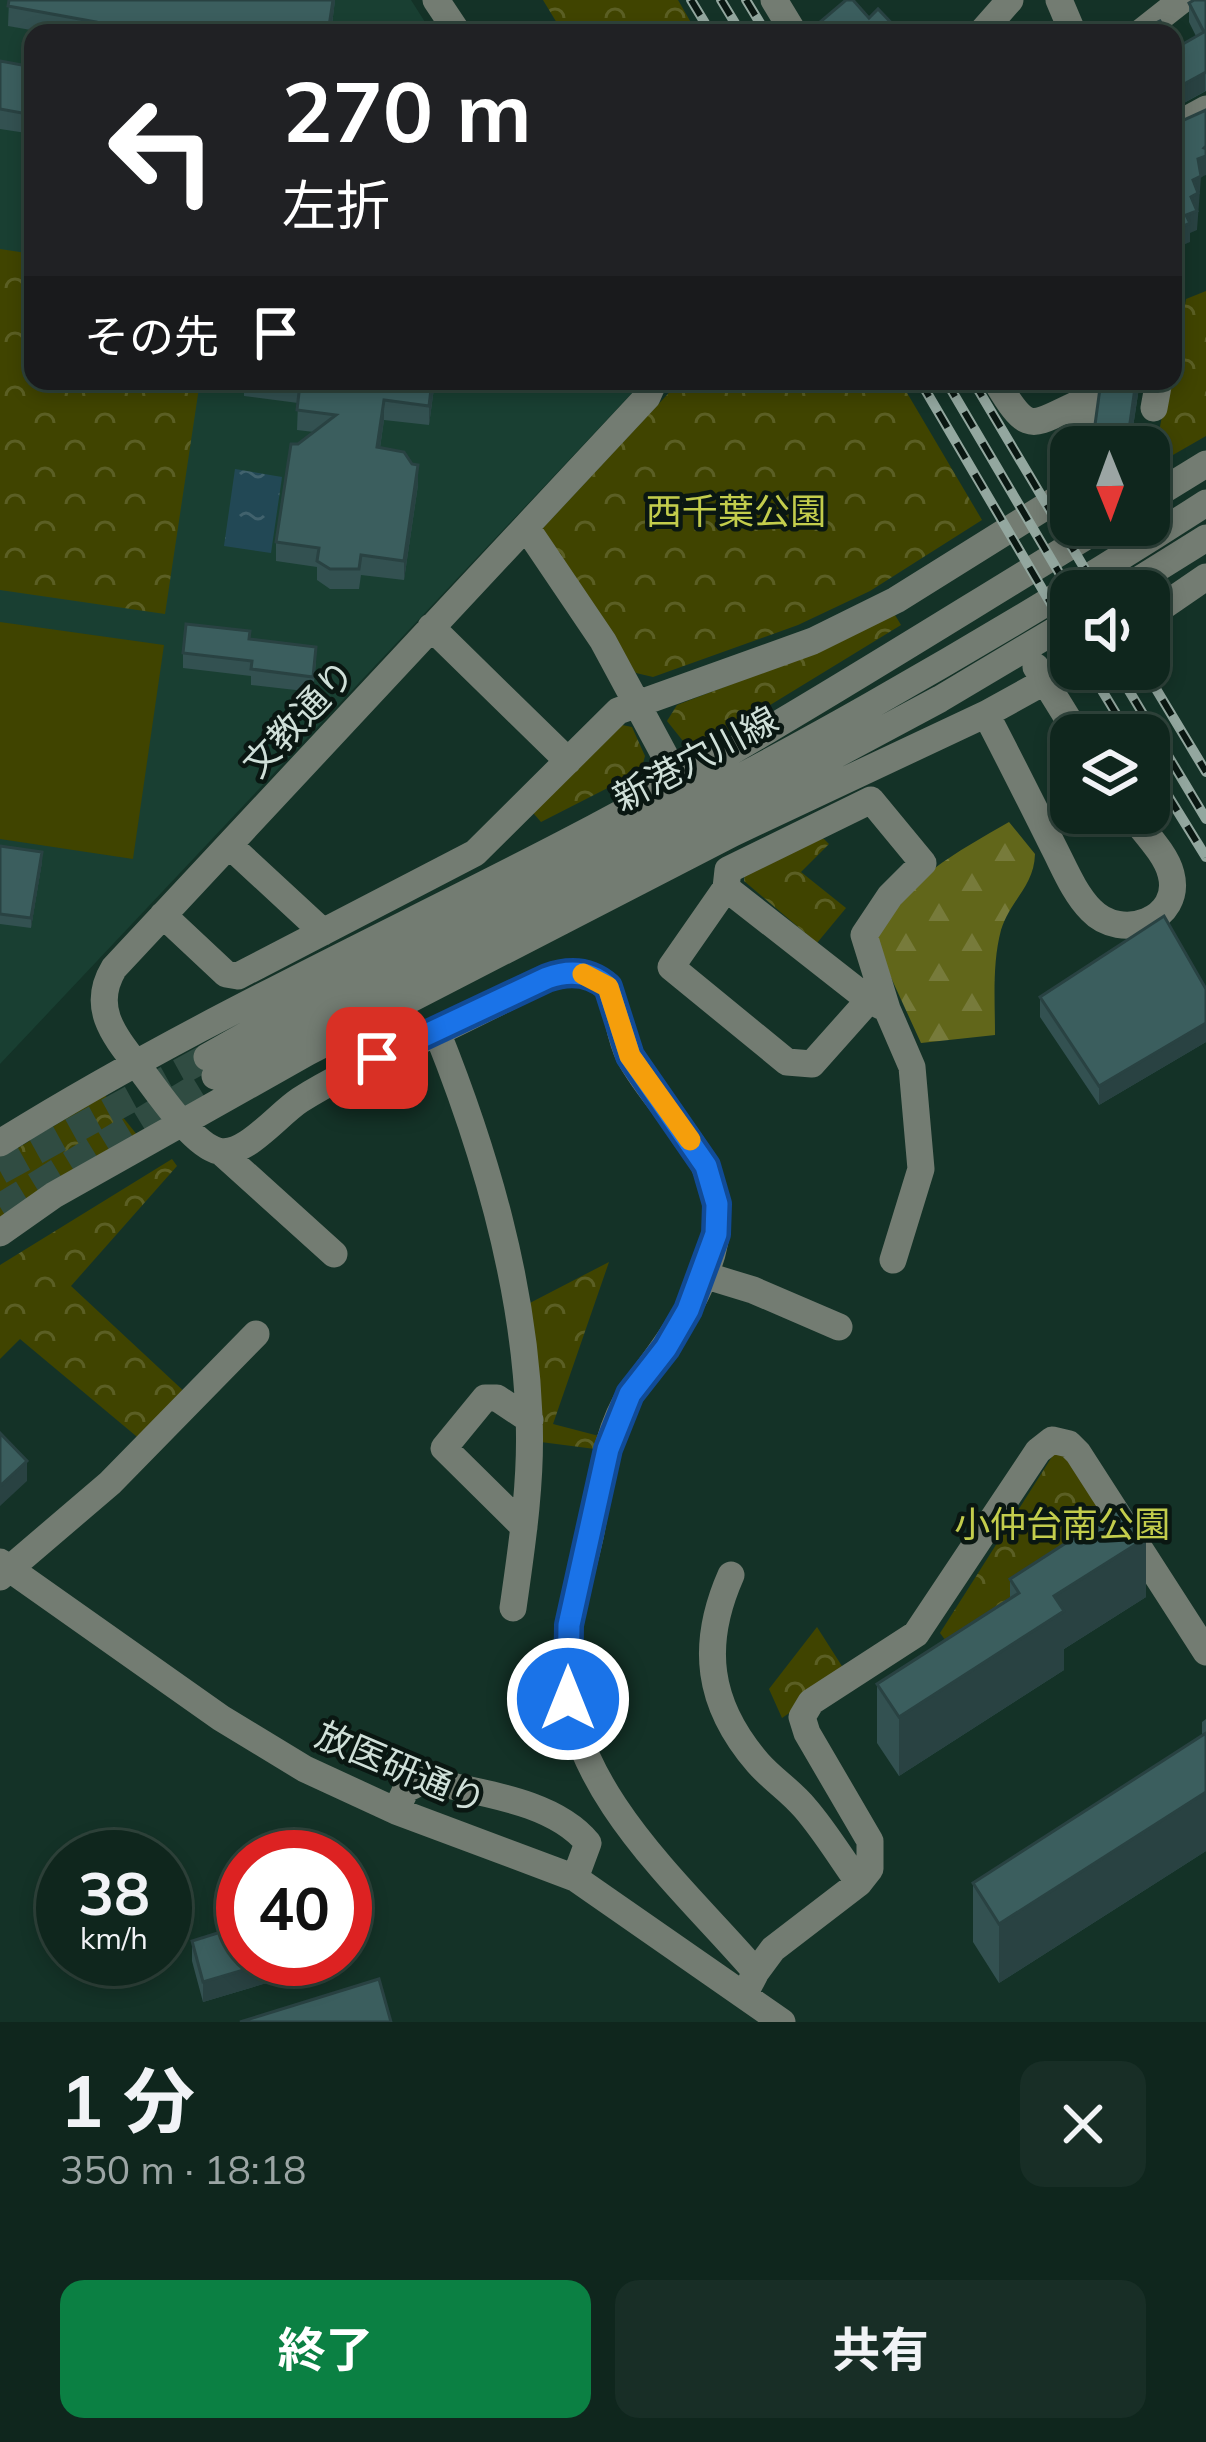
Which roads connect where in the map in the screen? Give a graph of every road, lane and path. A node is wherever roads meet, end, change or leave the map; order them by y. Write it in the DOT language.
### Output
graph roads {
  1 [pos="1010,0"];
  2 [pos="1182,0"];
  3 [pos="989,24"];
  4 [pos="1151,24"];
  5 [pos="650,390"];
  6 [pos="1002,390"];
  7 [pos="1086,391"];
  8 [pos="1080,426"];
  9 [pos="1206,464"];
  10 [pos="1170,486"];
  11 [pos="1206,503"];
  12 [pos="1050,504"];
  13 [pos="526,527"];
  14 [pos="1206,538"];
  15 [pos="1070,546"];
  16 [pos="1095,570"];
  17 [pos="1155,570"];
  18 [pos="1206,577"];
  19 [pos="991,593"];
  20 [pos="1050,597"];
  21 [pos="1170,602"];
  22 [pos="431,627"];
  23 [pos="1050,634"];
  24 [pos="1050,678"];
  25 [pos="640,706"];
  26 [pos="986,714"];
  27 [pos="1066,714"];
  28 [pos="568,761"];
  29 [pos="679,780"];
  30 [pos="1145,834"];
  31 [pos="229,845"];
  32 [pos="726,888"];
  33 [pos="164,915"];
  34 [pos="323,932"];
  35 [pos="878,1005"];
  36 [pos="437,1033"];
  37 [pos="135,1061"];
  38 [pos="182,1122"];
  39 [pos="0,1143"];
  40 [pos="221,1152"];
  41 [pos="0,1233"];
  42 [pos="334,1254"];
  43 [pos="893,1260"];
  44 [pos="704,1275"];
  45 [pos="839,1328"];
  46 [pos="256,1334"];
  47 [pos="530,1420"];
  48 [pos="524,1527"];
  49 [pos="3,1569"];
  50 [pos="731,1575"];
  51 [pos="513,1608"];
  52 [pos="1206,1652"];
  53 [pos="396,1810"];
  54 [pos="575,1878"];
  55 [pos="859,1883"];
  56 [pos="750,1984"];
  57 [pos="782,2022"];
  1 -- 3 [label="street"];
  2 -- 4 [label="street"];
  5 -- 13 [label="street, 文教通り"];
  6 -- 7 [label="street"];
  7 -- 8 [label="street"];
  9 -- 10 [label="street"];
  11 -- 16 [label="street, 新港穴川線"];
  12 -- 25 [label="street"];
  13 -- 22 [label="street, 文教通り"];
  13 -- 25 [label="street"];
  14 -- 17 [label="street"];
  15 -- 19 [label="street"];
  18 -- 21 [label="street"];
  19 -- 27 [label="street"];
  19 -- 29 [label="street"];
  20 -- 23 [label="street, 新港穴川線"];
  22 -- 28 [label="street"];
  22 -- 31 [label="street, 文教通り"];
  24 -- 26 [label="street"];
  25 -- 28 [label="street"];
  25 -- 29 [label="street"];
  26 -- 30 [label="street"];
  26 -- 38 [label="street"];
  28 -- 34 [label="street"];
  29 -- 37 [label="street"];
  31 -- 33 [label="street, 文教通り"];
  31 -- 34 [label="street"];
  32 -- 35 [label="street"];
  32 -- 35 [label="street"];
  32 -- 35 [label="street"];
  33 -- 34 [label="street"];
  33 -- 37 [label="street, 文教通り"];
  35 -- 43 [label="street"];
  36 -- 40 [label="street"];
  36 -- 44 [label="street"];
  36 -- 47 [label="street"];
  37 -- 38 [label="street, 文教通り"];
  37 -- 39 [label="street"];
  38 -- 40 [label="street, 文教通り"];
  38 -- 41 [label="street"];
  40 -- 42 [label="street, 文教通り"];
  44 -- 45 [label="street"];
  44 -- 56 [label="street"];
  46 -- 49 [label="street"];
  47 -- 48 [label="street"];
  47 -- 48 [label="street"];
  48 -- 51 [label="street"];
  49 -- 53 [label="street, 放医研通り"];
  50 -- 55 [label="street"];
  52 -- 55 [label="street"];
  53 -- 54 [label="street, 放医研通り"];
  53 -- 54 [label="street"];
  54 -- 56 [label="street, 放医研通り"];
  55 -- 56 [label="street"];
  56 -- 57 [label="street, 放医研通り"];
}
